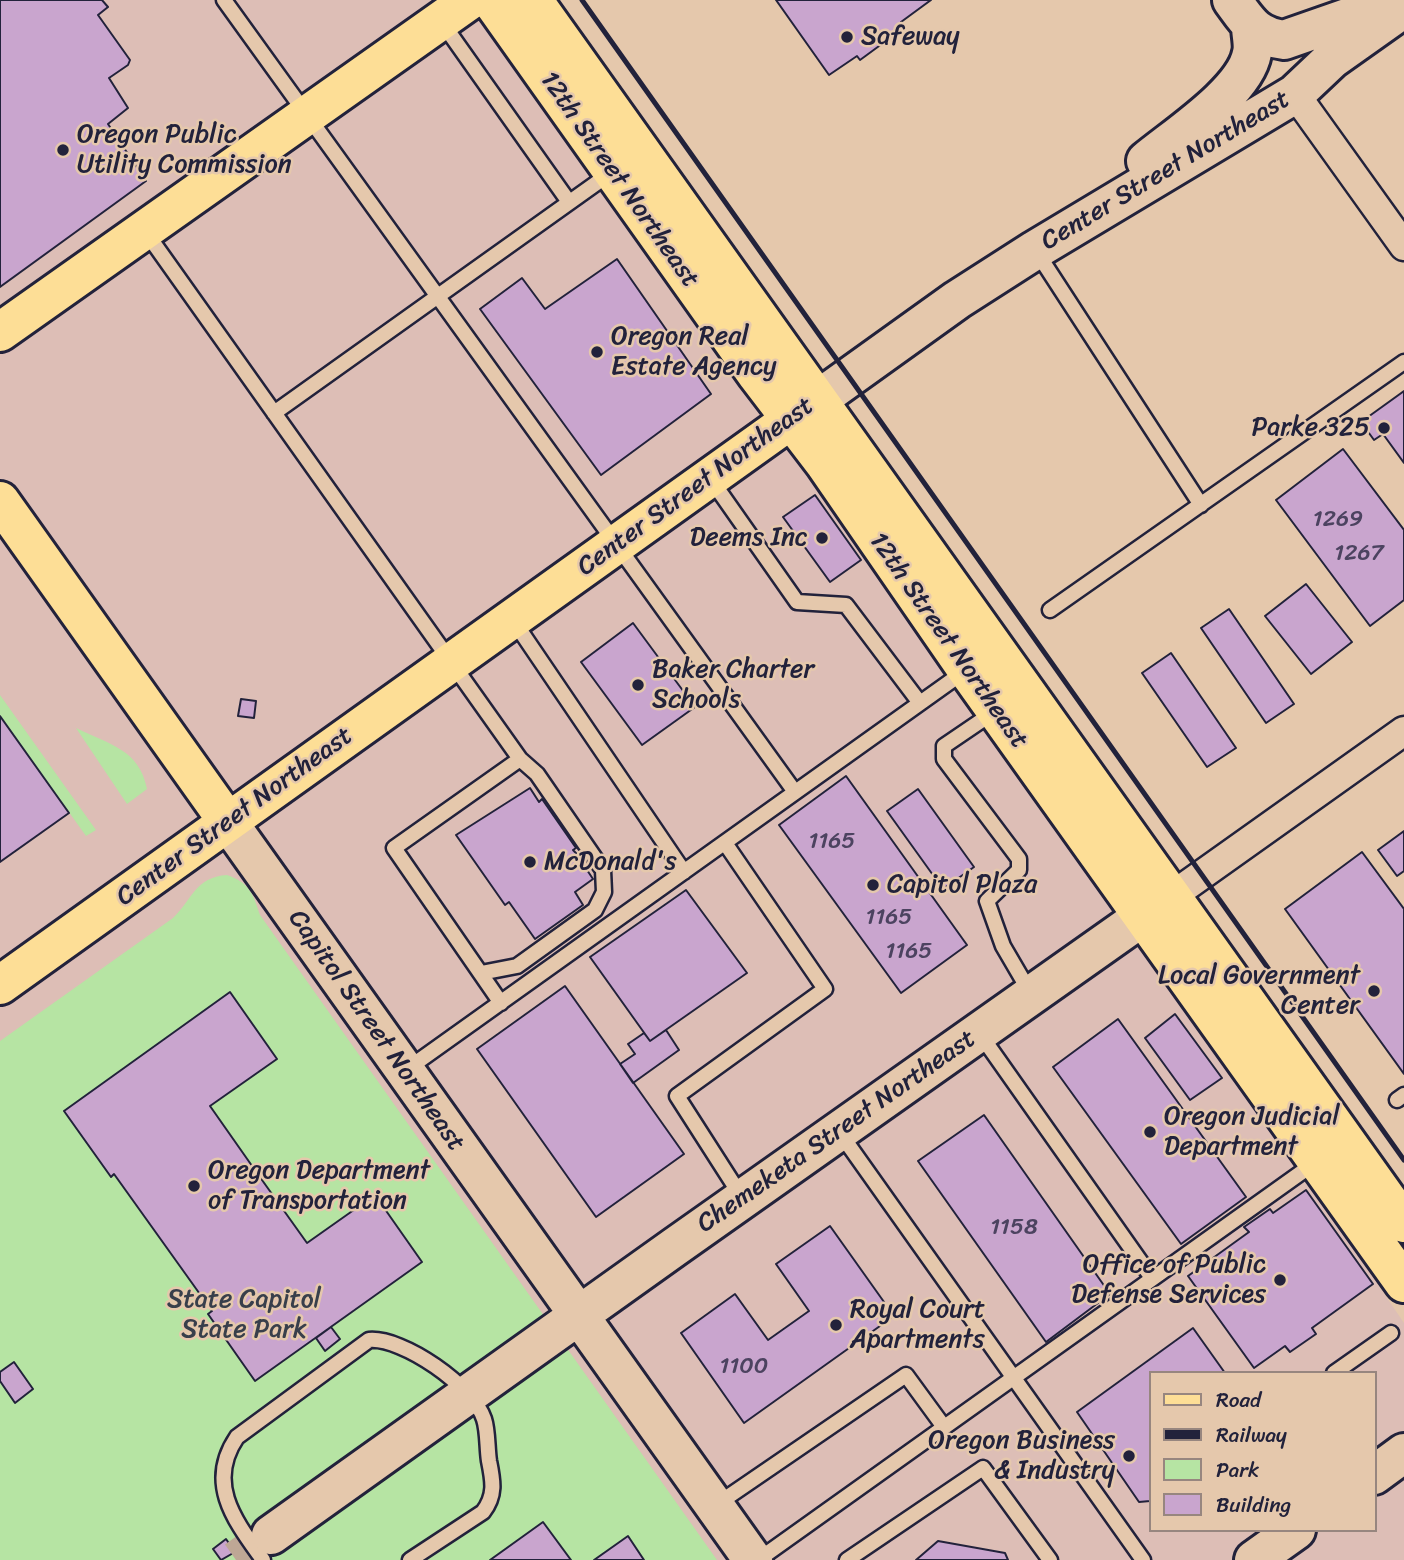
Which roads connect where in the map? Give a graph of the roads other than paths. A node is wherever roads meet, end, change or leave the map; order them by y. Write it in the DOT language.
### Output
graph roads {
  1 [pos="224,0"];
  2 [pos="491,0"];
  3 [pos="533,0"];
  4 [pos="1399,0"];
  5 [pos="1404,8"];
  6 [pos="455,10"];
  7 [pos="1242,13"];
  8 [pos="1295,94"];
  9 [pos="306,115"];
  10 [pos="613,171"];
  11 [pos="569,202"];
  12 [pos="144,230"];
  13 [pos="1046,243"];
  14 [pos="1404,246"];
  15 [pos="436,296"];
  16 [pos="0,332"];
  17 [pos="1404,362"];
  18 [pos="805,409"];
  19 [pos="274,413"];
  20 [pos="710,477"];
  21 [pos="0,501"];
  22 [pos="1201,505"];
  23 [pos="614,545"];
  24 [pos="1050,610"];
  25 [pos="512,619"];
  26 [pos="451,663"];
  27 [pos="967,670"];
  28 [pos="920,703"];
  29 [pos="996,710"];
  30 [pos="1404,731"];
  31 [pos="520,759"];
  32 [pos="795,792"];
  33 [pos="228,822"];
  34 [pos="725,843"];
  35 [pos="684,872"];
  36 [pos="1157,907"];
  37 [pos="517,966"];
  38 [pos="481,973"];
  39 [pos="0,985"];
  40 [pos="1032,995"];
  41 [pos="501,1003"];
  42 [pos="980,1032"];
  43 [pos="405,1071"];
  44 [pos="839,1132"];
  45 [pos="1317,1161"];
  46 [pos="744,1200"];
  47 [pos="1404,1223"];
  48 [pos="1153,1278"];
  49 [pos="1404,1283"];
  50 [pos="577,1313"];
  51 [pos="1391,1333"];
  52 [pos="1337,1371"];
  53 [pos="1013,1378"];
  54 [pos="468,1393"];
  55 [pos="944,1427"];
  56 [pos="1404,1453"];
  57 [pos="1376,1474"];
  58 [pos="714,1506"];
  59 [pos="1293,1532"];
  60 [pos="267,1547"];
  61 [pos="410,1560"];
  62 [pos="755,1560"];
  63 [pos="847,1560"];
  64 [pos="1050,1560"];
  65 [pos="1143,1560"];
  66 [pos="1254,1560"];
  1 -- 9 [label="lane"];
  2 -- 10 [label="main road, 12th Street Northeast"];
  3 -- 18 [label="main road, 12th Street Northeast"];
  4 -- 7 [label="street"];
  5 -- 8 [label="street, Center Street Northeast"];
  6 -- 9 [label="main road"];
  6 -- 11 [label="lane"];
  7 -- 13 [label="street"];
  8 -- 13 [label="street, Center Street Northeast"];
  8 -- 14 [label="street"];
  9 -- 12 [label="main road"];
  9 -- 15 [label="lane"];
  10 -- 11 [label="lane"];
  10 -- 18 [label="main road, 12th Street Northeast"];
  11 -- 15 [label="lane"];
  12 -- 16 [label="main road"];
  12 -- 19 [label="lane"];
  13 -- 18 [label="street, Center Street Northeast"];
  13 -- 22 [label="lane"];
  15 -- 19 [label="lane"];
  15 -- 23 [label="lane"];
  17 -- 22 [label="lane"];
  18 -- 20 [label="main road, Center Street Northeast"];
  18 -- 27 [label="main road, 12th Street Northeast"];
  18 -- 36 [label="main road, 12th Street Northeast"];
  19 -- 26 [label="lane"];
  20 -- 23 [label="main road, Center Street Northeast"];
  20 -- 28 [label="lane"];
  21 -- 33 [label="main road, Capitol Street Northeast"];
  22 -- 24 [label="lane"];
  23 -- 25 [label="main road, Center Street Northeast"];
  23 -- 32 [label="lane"];
  25 -- 26 [label="main road, Center Street Northeast"];
  25 -- 35 [label="lane"];
  26 -- 31 [label="lane"];
  26 -- 33 [label="main road, Center Street Northeast"];
  27 -- 28 [label="lane"];
  27 -- 29 [label="main road, 12th Street Northeast"];
  28 -- 32 [label="lane"];
  29 -- 36 [label="main road, 12th Street Northeast"];
  29 -- 40 [label="lane"];
  30 -- 36 [label="street, Chemeketa Street Northeast"];
  31 -- 37 [label="lane"];
  31 -- 38 [label="lane"];
  32 -- 34 [label="lane"];
  33 -- 39 [label="main road, Center Street Northeast"];
  33 -- 43 [label="street, Capitol Street Northeast"];
  34 -- 35 [label="lane"];
  34 -- 46 [label="lane"];
  35 -- 41 [label="lane"];
  36 -- 40 [label="street, Chemeketa Street Northeast"];
  36 -- 45 [label="main road, 12th Street Northeast"];
  36 -- 47 [label="main road, 12th Street Northeast"];
  37 -- 38 [label="lane"];
  37 -- 41 [label="lane"];
  38 -- 41 [label="lane"];
  40 -- 42 [label="street, Chemeketa Street Northeast"];
  41 -- 43 [label="lane"];
  42 -- 44 [label="street, Chemeketa Street Northeast"];
  42 -- 48 [label="lane"];
  43 -- 50 [label="street, Capitol Street Northeast"];
  44 -- 46 [label="street, Chemeketa Street Northeast"];
  44 -- 53 [label="lane"];
  45 -- 48 [label="lane"];
  45 -- 49 [label="main road, 12th Street Northeast"];
  46 -- 50 [label="street, Chemeketa Street Northeast"];
  48 -- 53 [label="lane"];
  50 -- 54 [label="street, Chemeketa Street Northeast"];
  50 -- 58 [label="street, Capitol Street Northeast"];
  51 -- 52 [label="lane"];
  53 -- 55 [label="lane"];
  53 -- 65 [label="lane"];
  54 -- 60 [label="street, Chemeketa Street Northeast"];
  54 -- 60 [label="lane"];
  54 -- 61 [label="lane"];
  55 -- 58 [label="lane"];
  55 -- 62 [label="lane"];
  56 -- 57 [label="street"];
  58 -- 62 [label="street, Capitol Street Northeast"];
  59 -- 66 [label="street"];
  63 -- 64 [label="lane"];
}
